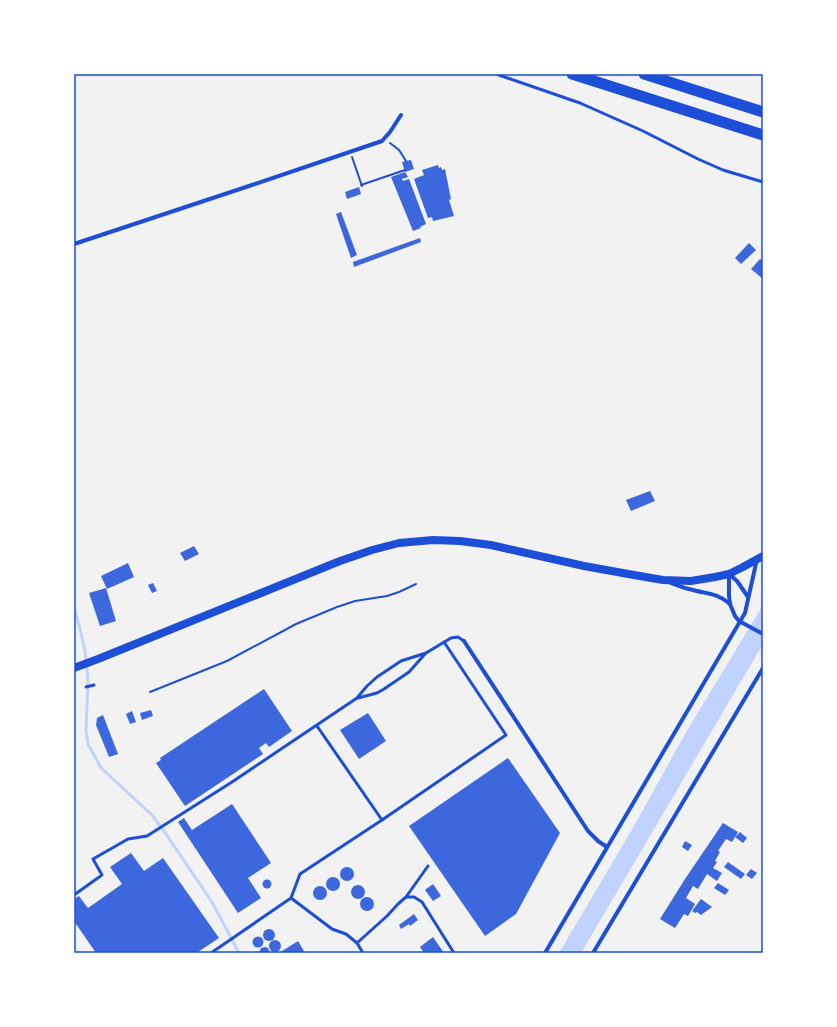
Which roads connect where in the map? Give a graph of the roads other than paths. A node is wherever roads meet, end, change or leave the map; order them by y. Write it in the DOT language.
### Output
graph roads {
  1 [pos="496,74"];
  2 [pos="572,74"];
  3 [pos="644,74"];
  4 [pos="763,112"];
  5 [pos="401,115"];
  6 [pos="763,135"];
  7 [pos="763,182"];
  8 [pos="74,244"];
  9 [pos="760,557"];
  10 [pos="729,574"];
  11 [pos="663,580"];
  12 [pos="748,597"];
  13 [pos="730,604"];
  14 [pos="739,621"];
  15 [pos="763,634"];
  16 [pos="464,641"];
  17 [pos="444,642"];
  18 [pos="426,653"];
  19 [pos="74,668"];
  20 [pos="763,668"];
  21 [pos="94,686"];
  22 [pos="86,687"];
  23 [pos="357,698"];
  24 [pos="317,726"];
  25 [pos="382,820"];
  26 [pos="606,847"];
  27 [pos="428,866"];
  28 [pos="74,896"];
  29 [pos="406,897"];
  30 [pos="291,898"];
  31 [pos="357,943"];
  32 [pos="211,953"];
  33 [pos="363,953"];
  34 [pos="454,953"];
  35 [pos="544,953"];
  36 [pos="593,953"];
  1 -- 7 [label="lane"];
  2 -- 6 [label="highway"];
  3 -- 4 [label="highway"];
  5 -- 8 [label="street"];
  9 -- 10 [label="main road"];
  9 -- 12 [label="street"];
  10 -- 11 [label="main road"];
  10 -- 12 [label="street"];
  10 -- 13 [label="street"];
  11 -- 13 [label="street"];
  11 -- 19 [label="main road"];
  12 -- 14 [label="street"];
  13 -- 14 [label="street"];
  14 -- 15 [label="street"];
  14 -- 26 [label="street"];
  16 -- 17 [label="lane"];
  16 -- 26 [label="street"];
  17 -- 18 [label="lane"];
  17 -- 25 [label="lane"];
  18 -- 23 [label="lane"];
  18 -- 23 [label="lane"];
  20 -- 36 [label="street"];
  21 -- 22 [label="lane"];
  23 -- 24 [label="lane"];
  24 -- 25 [label="lane"];
  24 -- 28 [label="lane"];
  25 -- 30 [label="lane"];
  26 -- 35 [label="street"];
  27 -- 29 [label="lane"];
  29 -- 31 [label="lane"];
  29 -- 34 [label="lane"];
  30 -- 31 [label="lane"];
  30 -- 32 [label="lane"];
  31 -- 33 [label="lane"];
}
